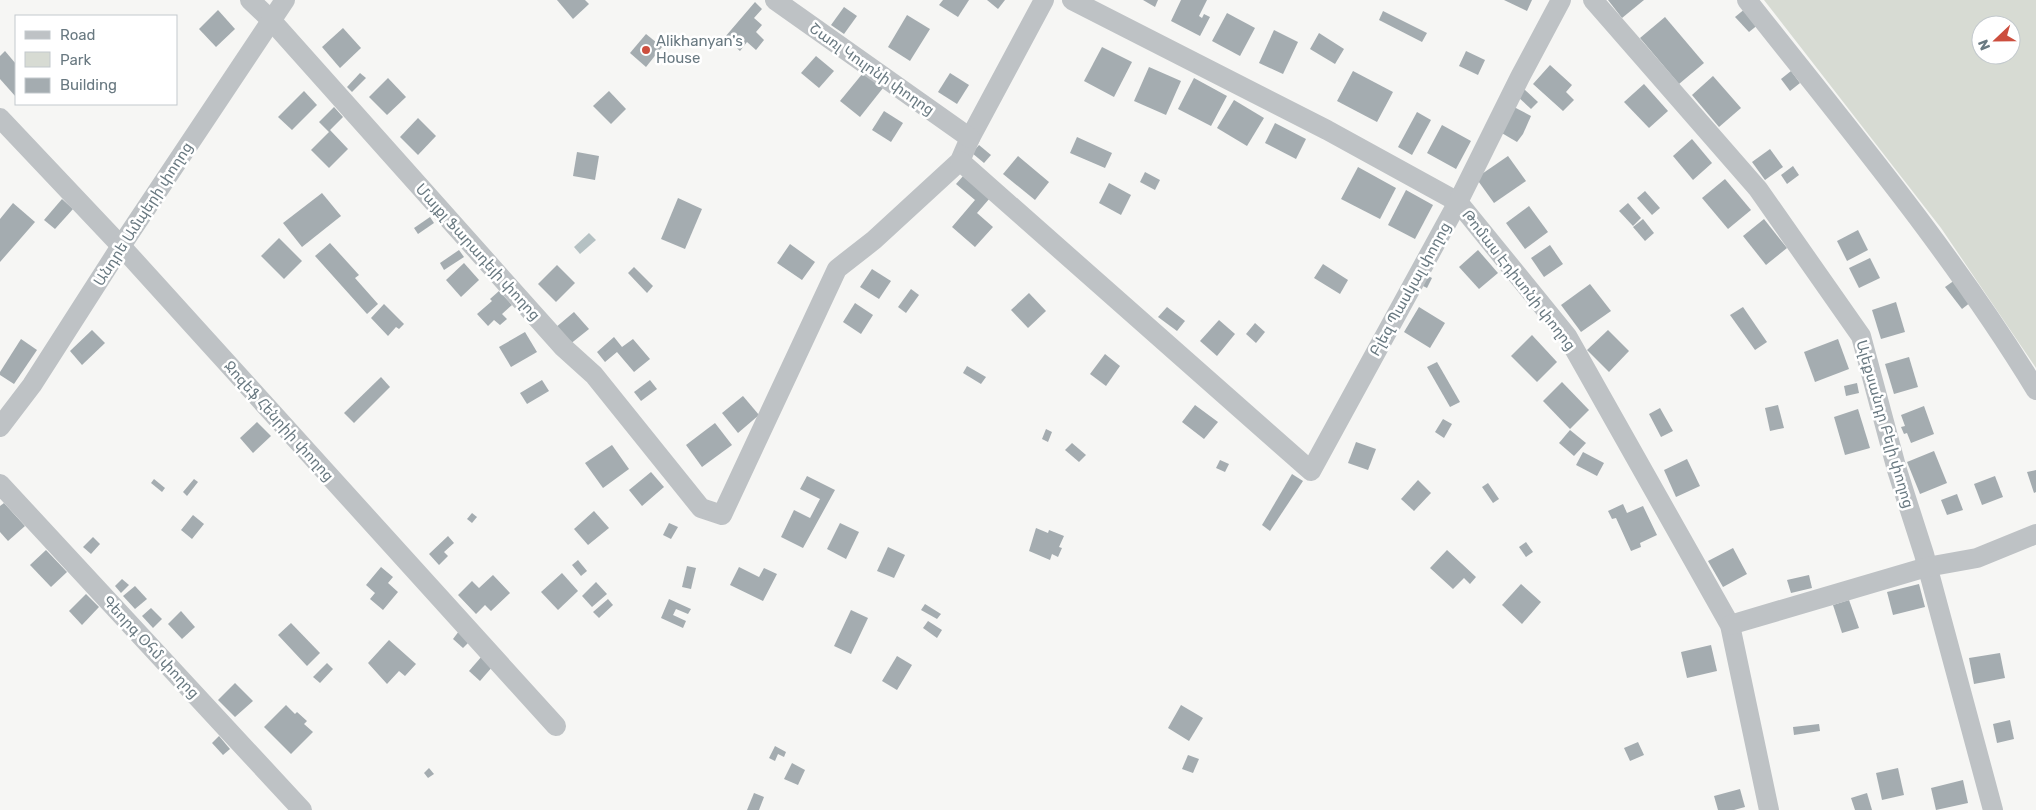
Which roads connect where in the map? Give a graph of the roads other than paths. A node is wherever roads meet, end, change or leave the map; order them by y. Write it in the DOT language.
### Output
graph roads {
  1 [pos="250,0"];
  2 [pos="285,0"];
  3 [pos="775,0"];
  4 [pos="1044,0"];
  5 [pos="1072,0"];
  6 [pos="1561,0"];
  7 [pos="1593,0"];
  8 [pos="1747,0"];
  9 [pos="271,20"];
  10 [pos="0,118"];
  11 [pos="970,138"];
  12 [pos="960,161"];
  13 [pos="1458,202"];
  14 [pos="121,246"];
  15 [pos="2036,390"];
  16 [pos="0,427"];
  17 [pos="0,484"];
  18 [pos="2036,534"];
  19 [pos="1927,567"];
  20 [pos="1730,626"];
  21 [pos="556,726"];
  22 [pos="302,810"];
  23 [pos="1769,810"];
  24 [pos="1993,810"];
  1 -- 9 [label="street, Մայքլ Ֆարադեյի փողոց"];
  2 -- 9 [label="street, Անդրե Ամպերի փողոց"];
  3 -- 11 [label="street, Շառլ Կուլոնի փողոց"];
  4 -- 11 [label="street"];
  5 -- 13 [label="street, Թոմաս Էդիսոնի փողոց"];
  6 -- 13 [label="street, Բլեզ Պասկալ փողոց"];
  7 -- 19 [label="street, Ալեքսանդր Բելի փողոց"];
  8 -- 15 [label="street"];
  9 -- 12 [label="street, Մայքլ Ֆարադեյի փողոց"];
  9 -- 14 [label="street, Անդրե Ամպերի փողոց"];
  10 -- 14 [label="street, Ջոզեֆ Հենրիի փողոց"];
  11 -- 12 [label="street"];
  12 -- 13 [label="street, Բլեզ Պասկալ փողոց"];
  13 -- 20 [label="street, Թոմաս Էդիսոնի փողոց"];
  14 -- 16 [label="street, Անդրե Ամպերի փողոց"];
  14 -- 21 [label="street, Ջոզեֆ Հենրիի փողոց"];
  17 -- 22 [label="street, Գեորգ Օհմ փողոց"];
  18 -- 19 [label="street"];
  19 -- 20 [label="street"];
  19 -- 24 [label="street, Ալեքսանդր Բելի փողոց"];
  20 -- 23 [label="street, Թոմաս Էդիսոնի փողոց"];
}
